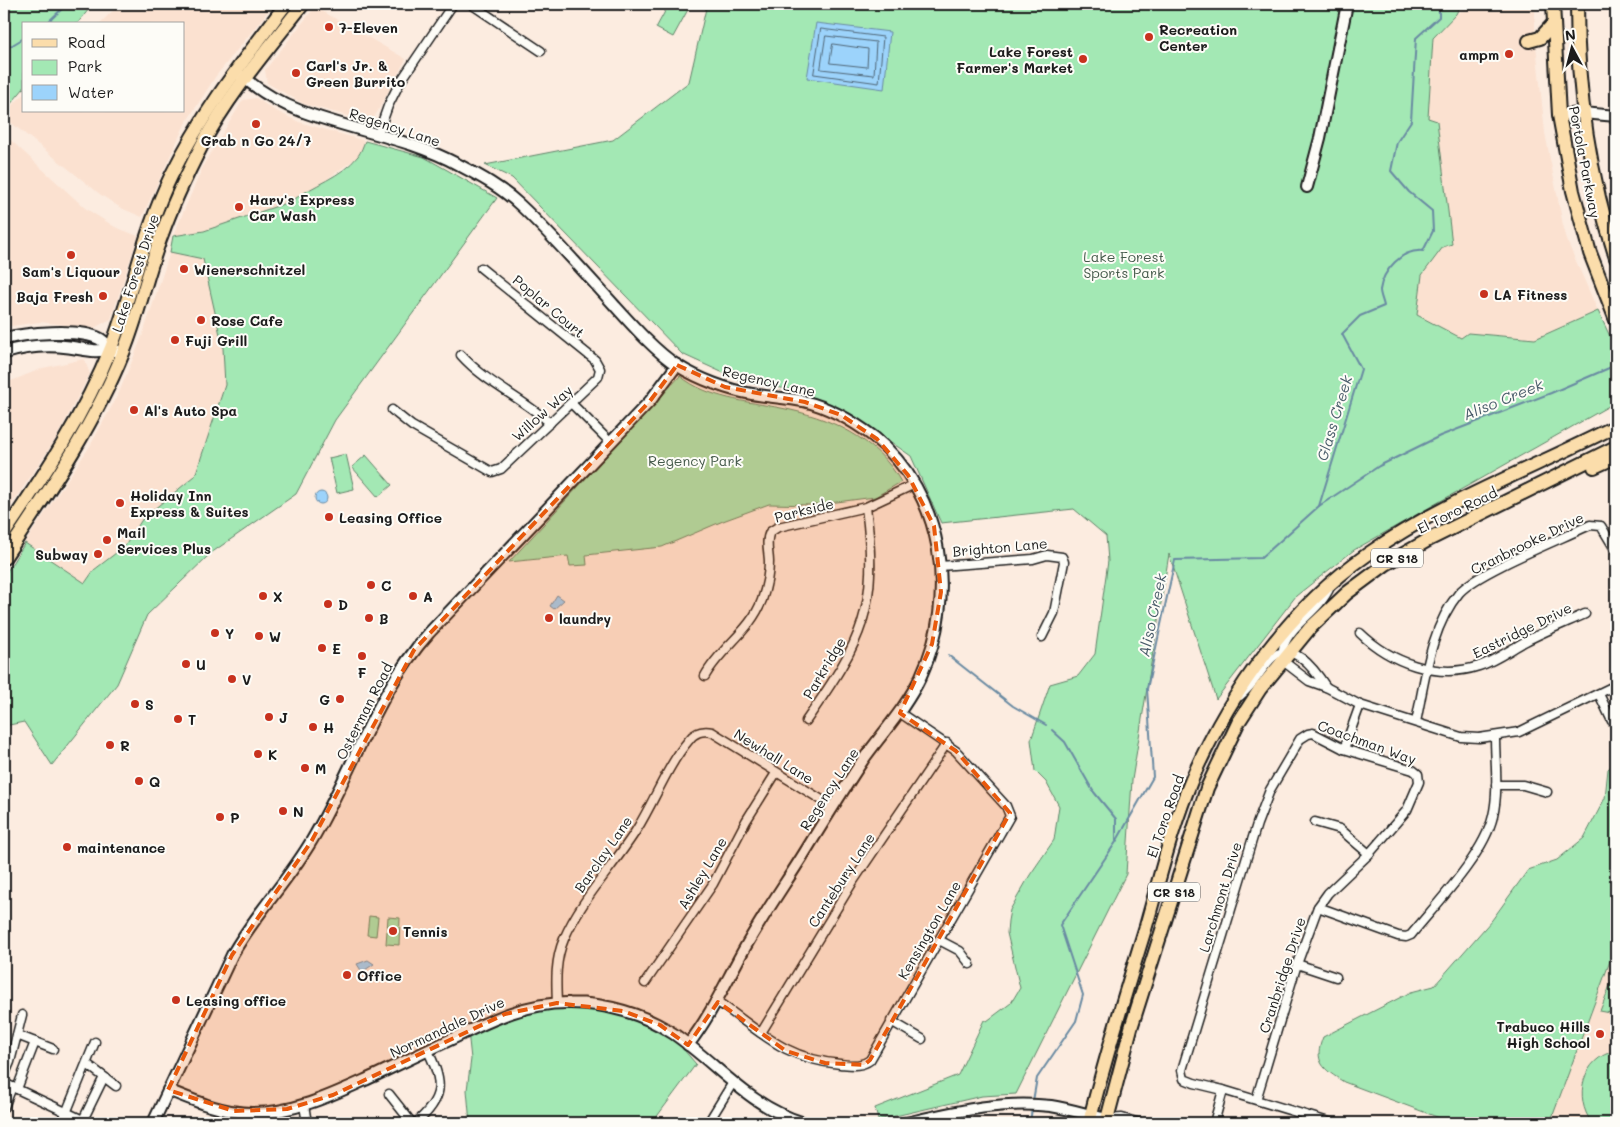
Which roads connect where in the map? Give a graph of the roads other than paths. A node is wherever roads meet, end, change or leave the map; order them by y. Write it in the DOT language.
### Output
graph roads {
  1 [pos="286,4"];
  2 [pos="303,4"];
  3 [pos="453,4"];
  4 [pos="471,4"];
  5 [pos="1347,4"];
  6 [pos="1552,4"];
  7 [pos="1576,4"];
  8 [pos="1553,24"];
  9 [pos="1529,41"];
  10 [pos="541,51"];
  11 [pos="234,71"];
  12 [pos="245,79"];
  13 [pos="1582,113"];
  14 [pos="1559,115"];
  15 [pos="1616,116"];
  16 [pos="378,134"];
  17 [pos="1307,187"];
  18 [pos="1616,258"];
  19 [pos="481,268"];
  20 [pos="1616,320"];
  21 [pos="4,339"];
  22 [pos="110,349"];
  23 [pos="4,353"];
  24 [pos="123,354"];
  25 [pos="461,355"];
  26 [pos="677,365"];
  27 [pos="599,366"];
  28 [pos="572,404"];
  29 [pos="392,410"];
  30 [pos="550,423"];
  31 [pos="1616,426"];
  32 [pos="610,442"];
  33 [pos="1616,447"];
  34 [pos="1616,457"];
  35 [pos="915,484"];
  36 [pos="1542,484"];
  37 [pos="866,507"];
  38 [pos="4,534"];
  39 [pos="1616,551"];
  40 [pos="4,558"];
  41 [pos="940,566"];
  42 [pos="1332,583"];
  43 [pos="1585,614"];
  44 [pos="1360,633"];
  45 [pos="1042,637"];
  46 [pos="1285,655"];
  47 [pos="1428,669"];
  48 [pos="705,676"];
  49 [pos="1616,685"];
  50 [pos="1326,687"];
  51 [pos="1599,694"];
  52 [pos="1232,702"];
  53 [pos="1360,705"];
  54 [pos="900,713"];
  55 [pos="1612,721"];
  56 [pos="806,722"];
  57 [pos="1416,722"];
  58 [pos="700,731"];
  59 [pos="1308,734"];
  60 [pos="1494,736"];
  61 [pos="947,743"];
  62 [pos="1344,750"];
  63 [pos="776,773"];
  64 [pos="1418,774"];
  65 [pos="1496,785"];
  66 [pos="1547,792"];
  67 [pos="833,807"];
  68 [pos="1315,822"];
  69 [pos="1369,854"];
  70 [pos="1318,906"];
  71 [pos="939,940"];
  72 [pos="970,964"];
  73 [pos="1297,964"];
  74 [pos="1336,977"];
  75 [pos="645,983"];
  76 [pos="718,1002"];
  77 [pos="557,1003"];
  78 [pos="22,1014"];
  79 [pos="891,1021"];
  80 [pos="761,1033"];
  81 [pos="17,1035"];
  82 [pos="922,1038"];
  83 [pos="35,1042"];
  84 [pos="95,1042"];
  85 [pos="688,1045"];
  86 [pos="53,1049"];
  87 [pos="428,1051"];
  88 [pos="87,1064"];
  89 [pos="4,1076"];
  90 [pos="104,1077"];
  91 [pos="4,1083"];
  92 [pos="732,1084"];
  93 [pos="116,1086"];
  94 [pos="14,1088"];
  95 [pos="168,1090"];
  96 [pos="1223,1090"];
  97 [pos="389,1094"];
  98 [pos="1256,1100"];
  99 [pos="304,1105"];
  100 [pos="4,1107"];
  101 [pos="66,1113"];
  102 [pos="1090,1119"];
  103 [pos="82,1122"];
  104 [pos="1108,1122"];
  105 [pos="62,1123"];
  106 [pos="153,1123"];
  107 [pos="307,1123"];
  108 [pos="412,1123"];
  109 [pos="416,1123"];
  110 [pos="708,1123"];
  111 [pos="804,1123"];
  112 [pos="906,1123"];
  113 [pos="1140,1123"];
  114 [pos="1214,1123"];
  115 [pos="1332,1123"];
  1 -- 11 [label="main road, Lake Forest Drive"];
  2 -- 12 [label="main road, Lake Forest Drive"];
  3 -- 16 [label="street"];
  4 -- 10 [label="street"];
  5 -- 17 [label="street"];
  6 -- 8 [label="main road, Portola Parkway"];
  7 -- 13 [label="main road, Portola Parkway"];
  8 -- 9 [label="main road"];
  8 -- 14 [label="main road, Portola Parkway"];
  11 -- 12 [label="street, Regency Lane"];
  11 -- 22 [label="main road, Lake Forest Drive"];
  12 -- 16 [label="street, Regency Lane"];
  12 -- 24 [label="main road, Lake Forest Drive"];
  13 -- 14 [label="street"];
  13 -- 15 [label="street"];
  13 -- 18 [label="main road, Portola Parkway"];
  14 -- 20 [label="main road, Portola Parkway"];
  16 -- 26 [label="street, Regency Lane"];
  19 -- 27 [label="street, Poplar Court"];
  21 -- 22 [label="main road"];
  22 -- 23 [label="main road"];
  22 -- 24 [label="main road"];
  22 -- 38 [label="main road, Lake Forest Drive"];
  24 -- 40 [label="main road, Lake Forest Drive"];
  25 -- 30 [label="street"];
  26 -- 32 [label="street, Osterman Road"];
  26 -- 35 [label="street, Regency Lane"];
  27 -- 28 [label="street, Willow Way"];
  28 -- 30 [label="street, Willow Way"];
  28 -- 32 [label="street"];
  29 -- 30 [label="street, Willow Way"];
  31 -- 42 [label="main road, El Toro Road / CR S18"];
  32 -- 95 [label="street, Osterman Road"];
  33 -- 36 [label="main road, El Toro Road / CR S18"];
  34 -- 36 [label="main road"];
  35 -- 37 [label="street, Parkside"];
  35 -- 41 [label="street, Regency Lane"];
  36 -- 46 [label="main road, El Toro Road / CR S18"];
  37 -- 48 [label="street, Parkside"];
  37 -- 56 [label="street, Parkridge"];
  39 -- 47 [label="street, Cranbrooke Drive"];
  41 -- 45 [label="street, Brighton Lane"];
  41 -- 54 [label="street, Regency Lane"];
  42 -- 46 [label="street, El Toro Road / CR S18"];
  42 -- 52 [label="main road, El Toro Road"];
  43 -- 47 [label="street, Eastridge Drive"];
  44 -- 47 [label="street, Eastridge Drive"];
  46 -- 50 [label="street"];
  46 -- 50 [label="street"];
  46 -- 52 [label="street"];
  46 -- 104 [label="main road, El Toro Road / CR S18"];
  47 -- 57 [label="street, Cranbrooke Drive"];
  49 -- 51 [label="street"];
  50 -- 53 [label="street"];
  51 -- 55 [label="street"];
  51 -- 60 [label="street"];
  52 -- 102 [label="main road, El Toro Road"];
  53 -- 57 [label="street"];
  53 -- 62 [label="street"];
  54 -- 61 [label="street"];
  54 -- 67 [label="street, Regency Lane"];
  57 -- 60 [label="street"];
  58 -- 63 [label="street, Newhall Lane"];
  58 -- 77 [label="street, Barclay Lane"];
  59 -- 62 [label="street, Coachman Way"];
  59 -- 96 [label="street, Larchmont Drive"];
  60 -- 65 [label="street"];
  61 -- 71 [label="street, Kensington Lane"];
  61 -- 80 [label="street, Cantebury Lane"];
  62 -- 64 [label="street, Coachman Way"];
  63 -- 67 [label="street, Newhall Lane"];
  63 -- 75 [label="street, Ashley Lane"];
  64 -- 69 [label="street, Cranbridge Drive"];
  65 -- 66 [label="street"];
  65 -- 70 [label="street"];
  67 -- 76 [label="street, Regency Lane"];
  68 -- 69 [label="street"];
  69 -- 70 [label="street, Cranbridge Drive"];
  70 -- 73 [label="street, Cranbridge Drive"];
  71 -- 72 [label="street"];
  71 -- 79 [label="street, Kensington Lane"];
  73 -- 74 [label="street"];
  73 -- 98 [label="street, Cranbridge Drive"];
  76 -- 80 [label="street"];
  76 -- 85 [label="street, Regency Lane"];
  77 -- 85 [label="street, Normandale Drive"];
  77 -- 87 [label="street, Normandale Drive"];
  78 -- 81 [label="street"];
  79 -- 80 [label="street, Kensington Lane"];
  79 -- 82 [label="street"];
  81 -- 83 [label="street"];
  81 -- 89 [label="street"];
  83 -- 86 [label="street"];
  83 -- 94 [label="street"];
  84 -- 88 [label="street"];
  85 -- 92 [label="street, Normandale Drive"];
  87 -- 99 [label="street, Normandale Drive"];
  87 -- 109 [label="street"];
  88 -- 90 [label="street"];
  88 -- 101 [label="street"];
  90 -- 93 [label="street"];
  90 -- 103 [label="street"];
  91 -- 94 [label="street"];
  92 -- 110 [label="street"];
  92 -- 111 [label="street, Normandale Drive"];
  94 -- 100 [label="street"];
  94 -- 101 [label="street"];
  95 -- 99 [label="street, Normandale Drive"];
  95 -- 106 [label="street, Osterman Road"];
  96 -- 98 [label="street"];
  96 -- 114 [label="street"];
  97 -- 108 [label="street"];
  98 -- 115 [label="street"];
  99 -- 107 [label="street"];
  101 -- 103 [label="street"];
  101 -- 105 [label="street"];
  102 -- 104 [label="street"];
  102 -- 112 [label="street"];
  104 -- 113 [label="street"];
}
